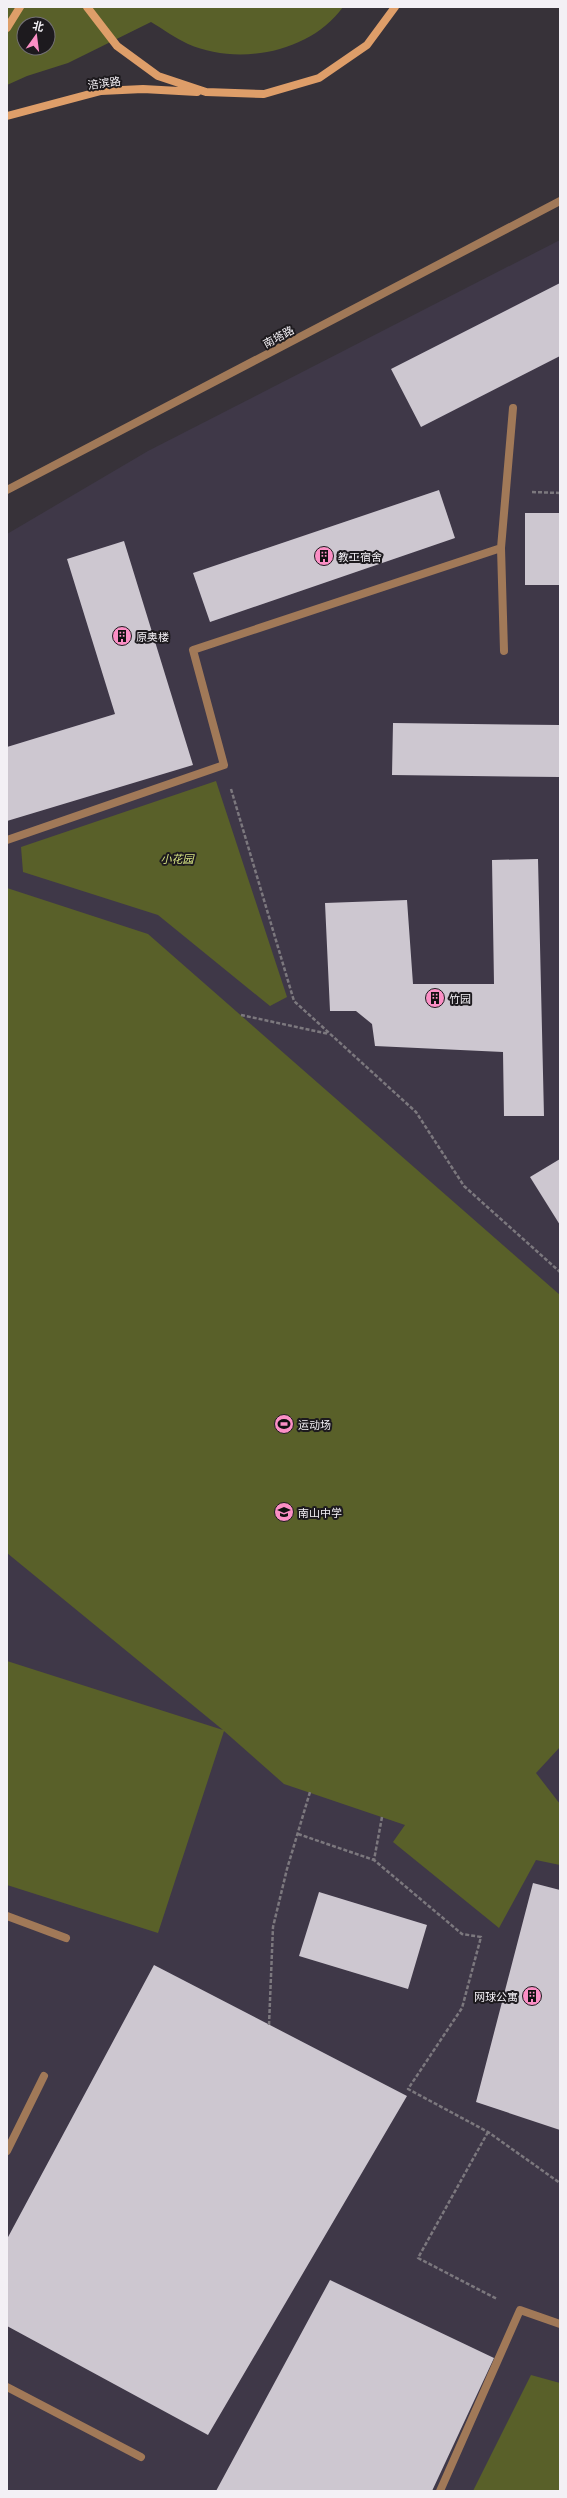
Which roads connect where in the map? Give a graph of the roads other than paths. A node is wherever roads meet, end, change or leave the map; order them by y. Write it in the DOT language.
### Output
graph roads {
  1 [pos="20,7"];
  2 [pos="87,7"];
  3 [pos="395,7"];
  4 [pos="7,28"];
  5 [pos="206,92"];
  6 [pos="7,116"];
  7 [pos="560,201"];
  8 [pos="512,408"];
  9 [pos="7,490"];
  10 [pos="501,548"];
  11 [pos="504,652"];
  12 [pos="7,840"];
  13 [pos="7,1916"];
  14 [pos="66,1938"];
  15 [pos="44,2076"];
  16 [pos="7,2151"];
  17 [pos="560,2324"];
  18 [pos="7,2387"];
  19 [pos="142,2457"];
  20 [pos="440,2491"];
  1 -- 4 [label="main road"];
  2 -- 5 [label="main road"];
  3 -- 5 [label="main road, 涪滨路"];
  5 -- 6 [label="main road, 涪滨路"];
  7 -- 9 [label="street, 南塔路"];
  8 -- 10 [label="street"];
  10 -- 11 [label="street"];
  10 -- 12 [label="street"];
  13 -- 14 [label="street"];
  15 -- 16 [label="street"];
  17 -- 20 [label="street"];
  18 -- 19 [label="street"];
}
